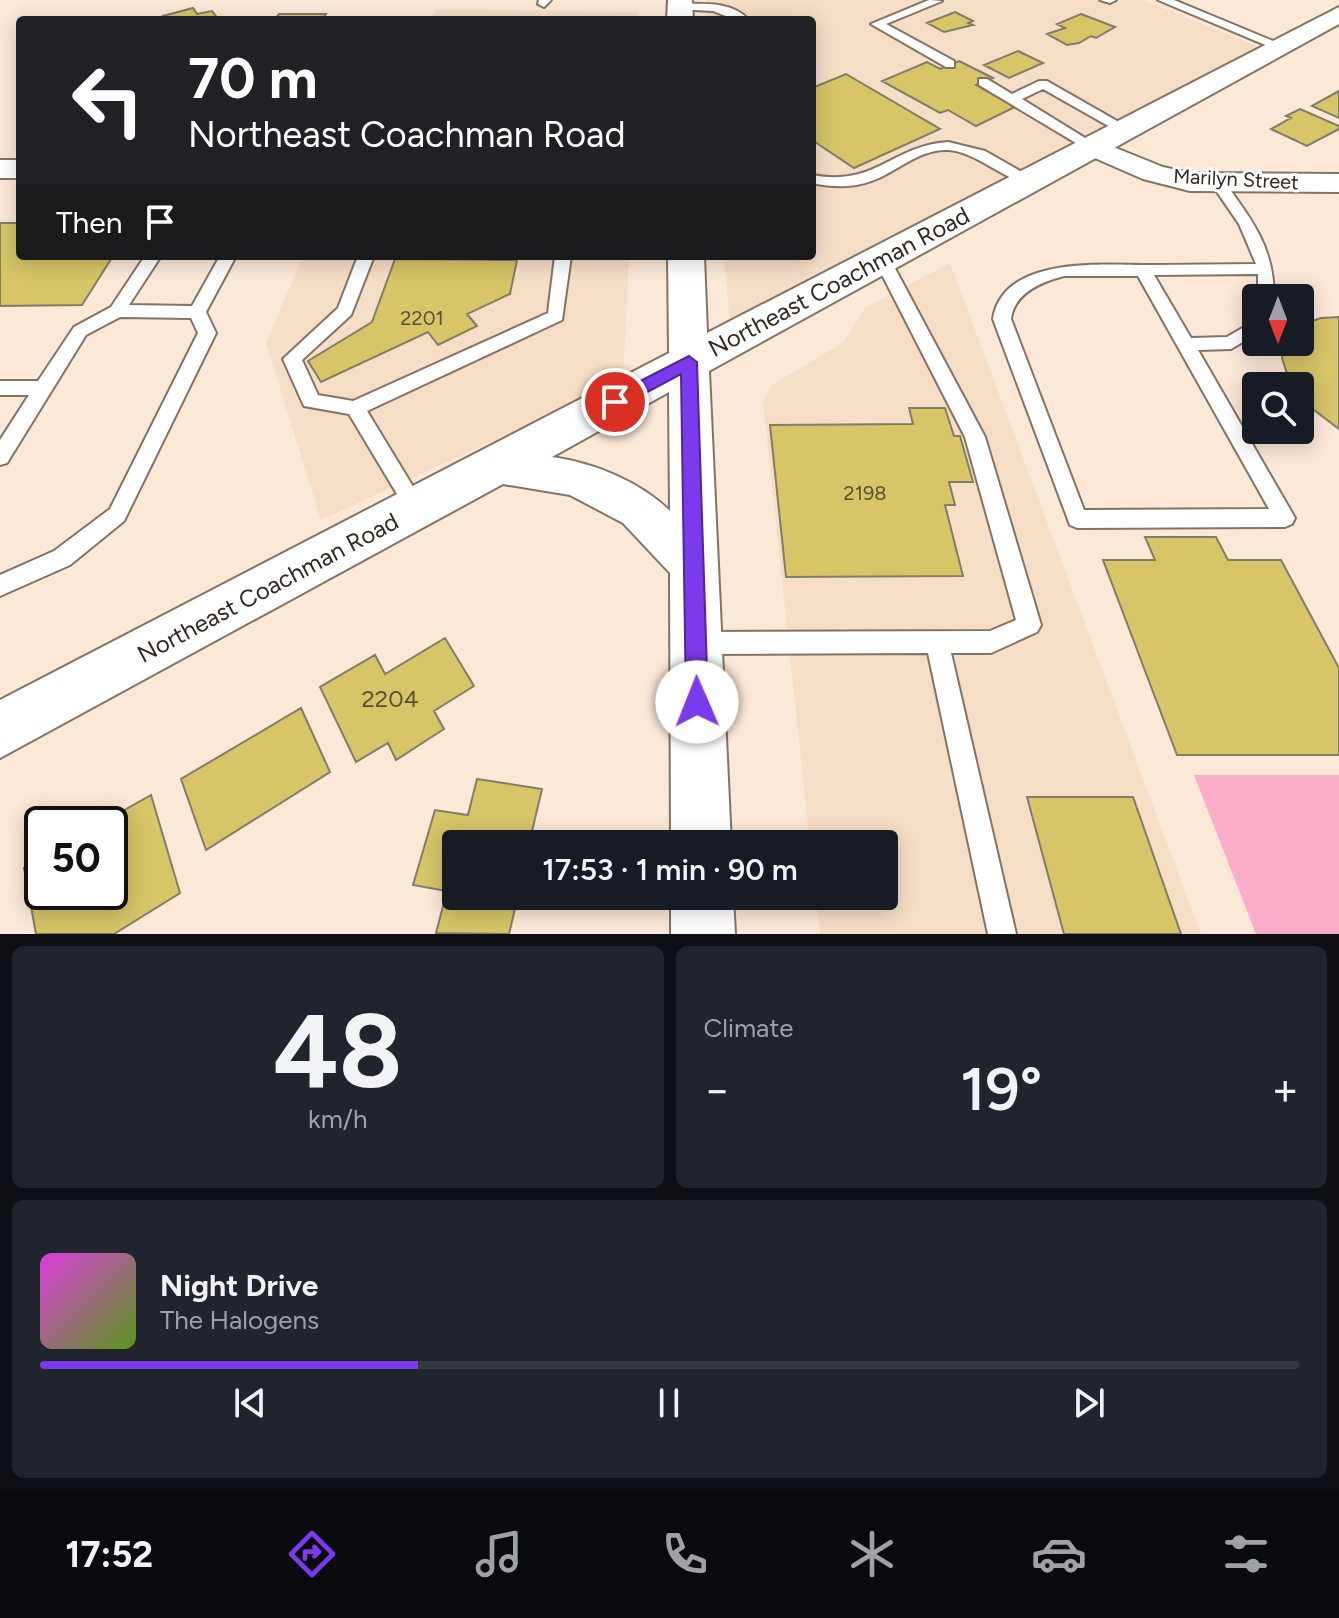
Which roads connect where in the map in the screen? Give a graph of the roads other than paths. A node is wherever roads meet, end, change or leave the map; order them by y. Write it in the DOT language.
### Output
graph roads {
  1 [pos="1164,0"];
  2 [pos="936,1"];
  3 [pos="680,9"];
  4 [pos="1339,14"];
  5 [pos="738,16"];
  6 [pos="1279,46"];
  7 [pos="950,64"];
  8 [pos="983,82"];
  9 [pos="1012,99"];
  10 [pos="1124,129"];
  11 [pos="1091,146"];
  12 [pos="816,180"];
  13 [pos="1029,180"];
  14 [pos="1218,183"];
  15 [pos="1339,183"];
  16 [pos="882,259"];
  17 [pos="150,260"];
  18 [pos="226,260"];
  19 [pos="364,260"];
  20 [pos="563,260"];
  21 [pos="686,260"];
  22 [pos="1266,269"];
  23 [pos="1143,270"];
  24 [pos="1266,284"];
  25 [pos="117,311"];
  26 [pos="197,312"];
  27 [pos="1242,336"];
  28 [pos="1185,344"];
  29 [pos="689,362"];
  30 [pos="0,388"];
  31 [pos="43,388"];
  32 [pos="355,408"];
  33 [pos="0,457"];
  34 [pos="497,465"];
  35 [pos="416,508"];
  36 [pos="694,566"];
  37 [pos="0,586"];
  38 [pos="937,642"];
  39 [pos="696,643"];
  40 [pos="0,730"];
  41 [pos="701,830"];
  42 [pos="702,910"];
  43 [pos="703,934"];
  44 [pos="1002,934"];
  1 -- 6 [label="lane"];
  2 -- 7 [label="lane"];
  3 -- 5 [label="lane"];
  4 -- 6 [label="main road, Northeast Coachman Road"];
  6 -- 10 [label="main road, Northeast Coachman Road"];
  8 -- 9 [label="lane"];
  9 -- 10 [label="lane"];
  9 -- 11 [label="lane"];
  10 -- 11 [label="main road, Northeast Coachman Road"];
  11 -- 13 [label="main road, Northeast Coachman Road"];
  11 -- 14 [label="street, Marilyn Street"];
  12 -- 13 [label="lane"];
  13 -- 16 [label="main road, Northeast Coachman Road"];
  14 -- 15 [label="street, Marilyn Street"];
  14 -- 22 [label="lane"];
  16 -- 29 [label="main road, Northeast Coachman Road"];
  16 -- 38 [label="lane"];
  17 -- 25 [label="lane"];
  18 -- 26 [label="lane"];
  19 -- 32 [label="lane"];
  20 -- 32 [label="lane"];
  21 -- 29 [label="main road"];
  22 -- 23 [label="lane"];
  22 -- 24 [label="lane"];
  23 -- 28 [label="lane"];
  23 -- 28 [label="lane"];
  25 -- 26 [label="lane"];
  25 -- 31 [label="lane"];
  26 -- 37 [label="lane"];
  27 -- 28 [label="lane"];
  29 -- 34 [label="main road, Northeast Coachman Road"];
  29 -- 36 [label="main road"];
  30 -- 31 [label="lane"];
  31 -- 33 [label="lane"];
  32 -- 35 [label="lane"];
  34 -- 35 [label="main road, Northeast Coachman Road"];
  34 -- 36 [label="main road"];
  35 -- 40 [label="main road, Northeast Coachman Road"];
  36 -- 39 [label="main road"];
  38 -- 39 [label="lane"];
  38 -- 44 [label="lane"];
  39 -- 41 [label="main road"];
  42 -- 43 [label="main road"];
}
